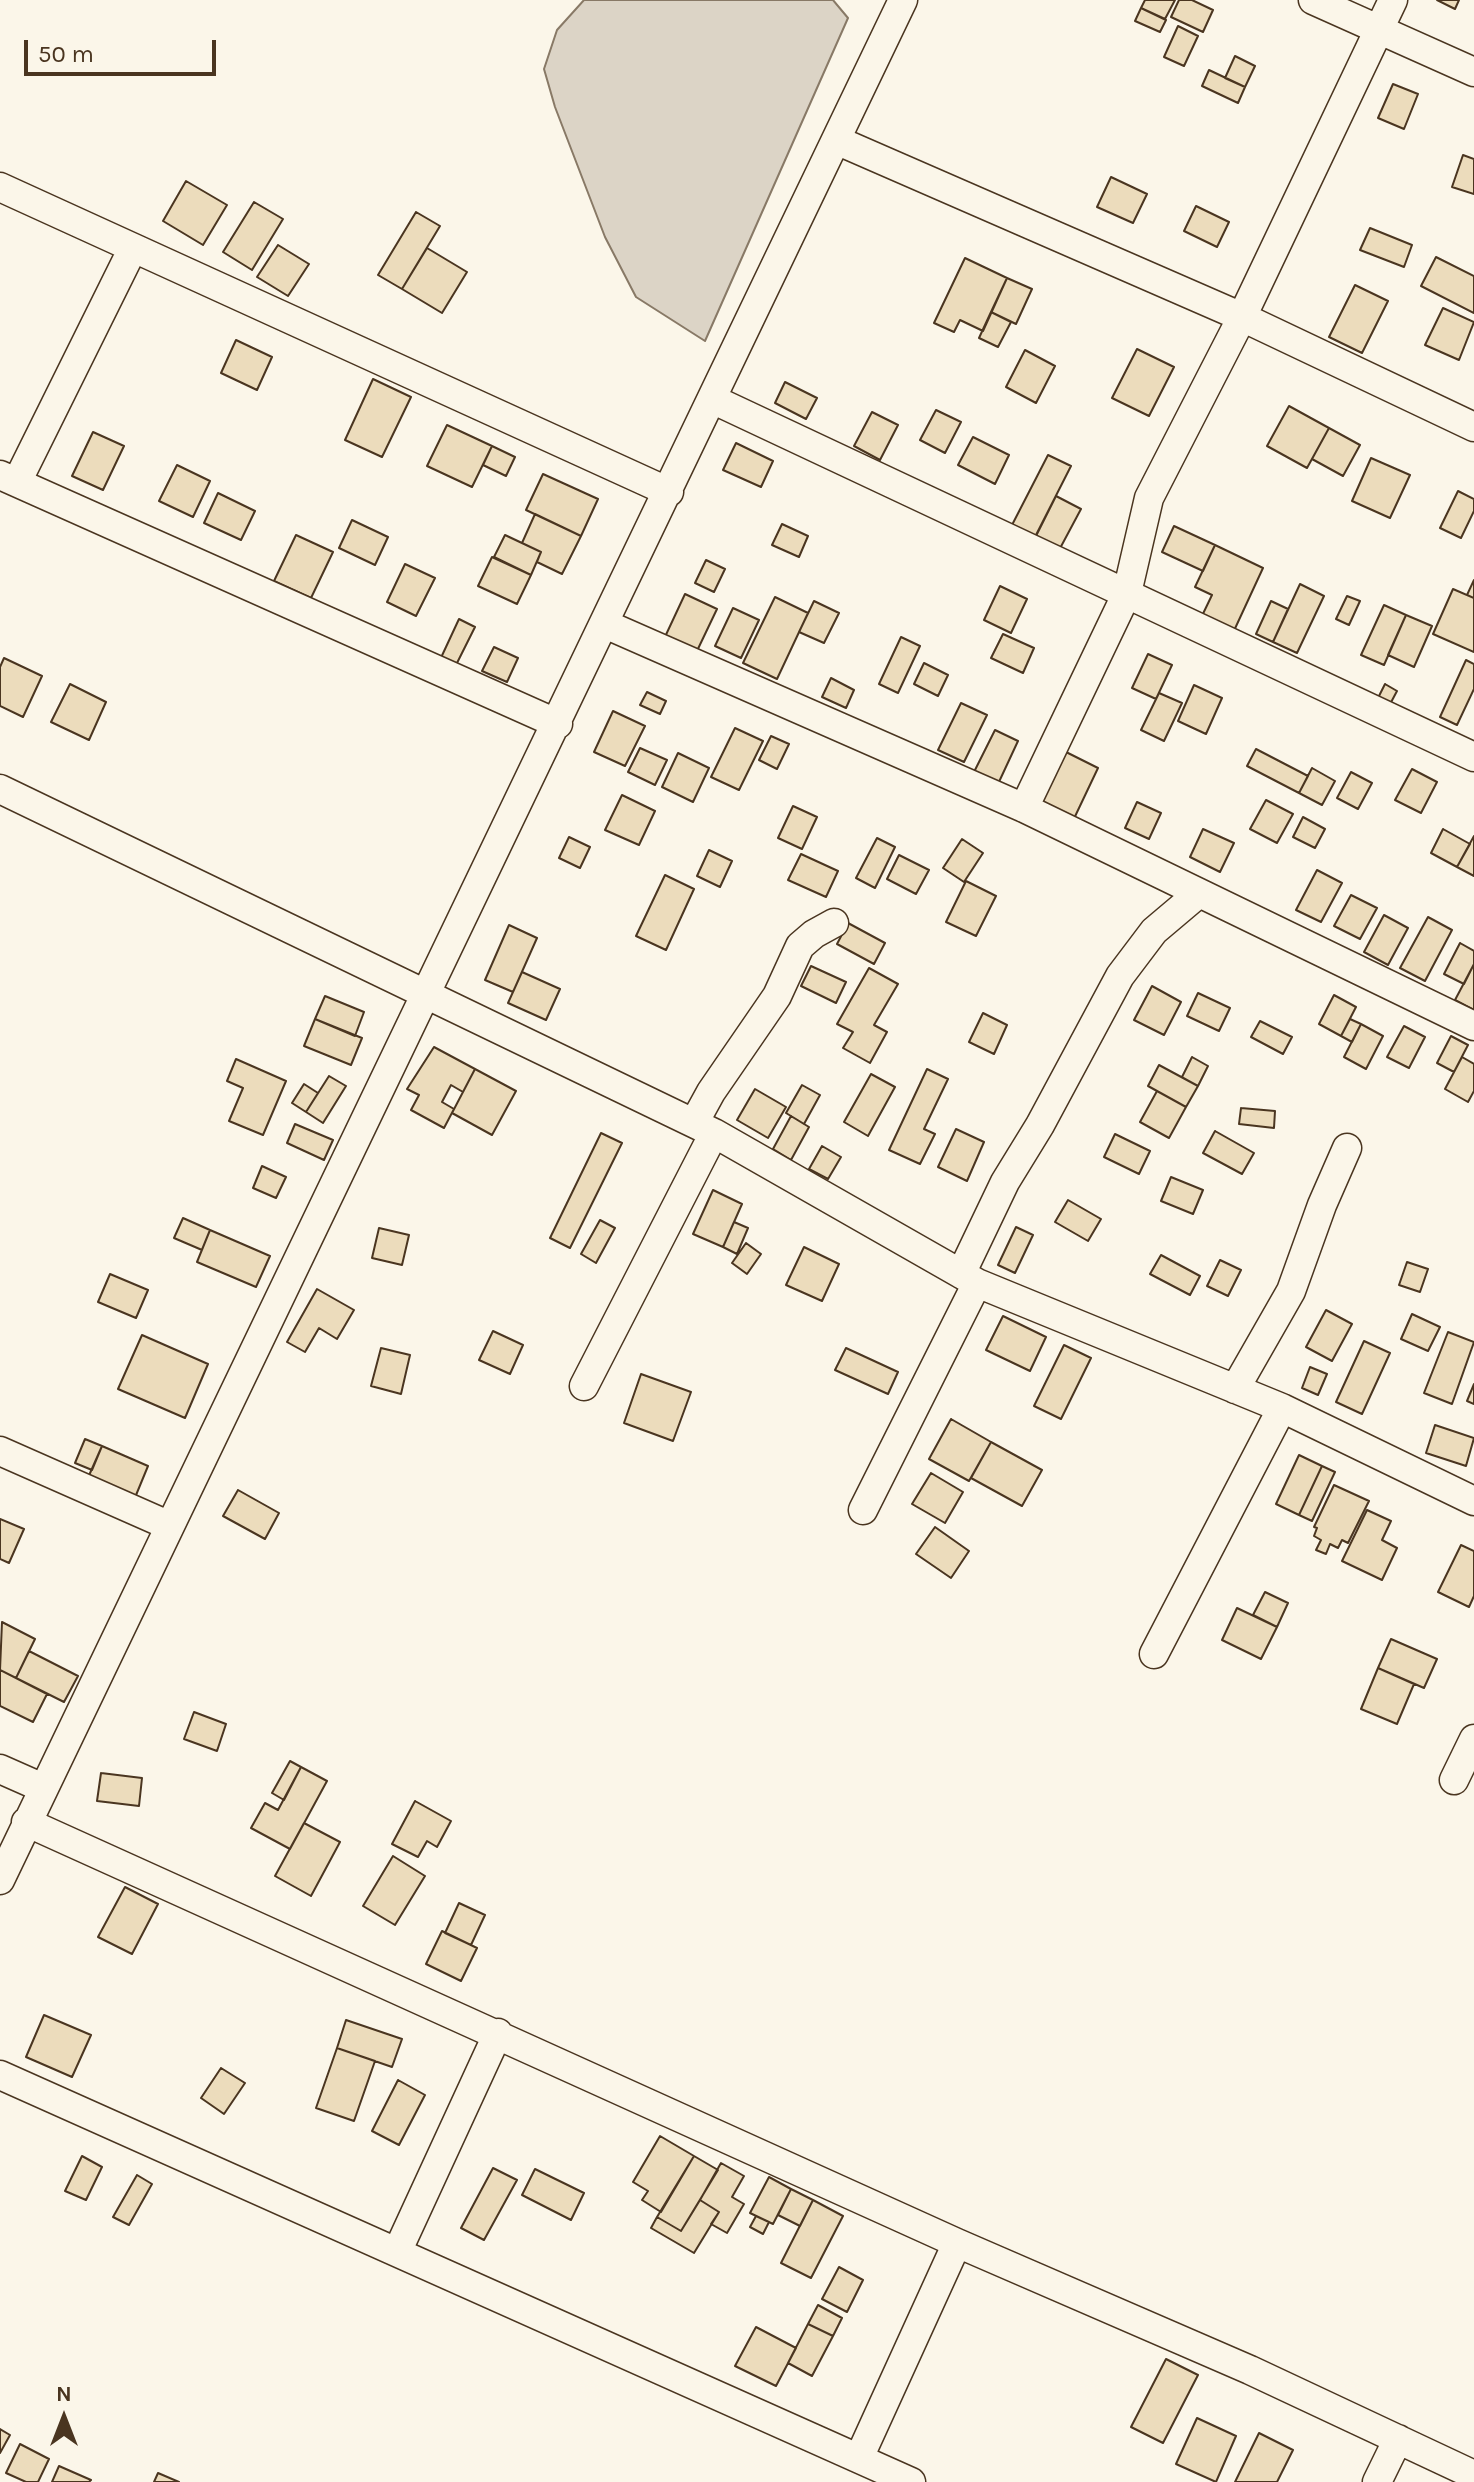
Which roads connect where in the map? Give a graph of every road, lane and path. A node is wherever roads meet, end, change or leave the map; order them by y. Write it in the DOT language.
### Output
graph roads {
  1 [pos="903,0"];
  2 [pos="1313,0"];
  3 [pos="1393,0"];
  4 [pos="1379,29"];
  5 [pos="1474,72"];
  6 [pos="836,140"];
  7 [pos="0,187"];
  8 [pos="133,248"];
  9 [pos="1242,317"];
  10 [pos="712,399"];
  11 [pos="1474,427"];
  12 [pos="8,478"];
  13 [pos="669,492"];
  14 [pos="1127,593"];
  15 [pos="605,624"];
  16 [pos="558,724"];
  17 [pos="1474,757"];
  18 [pos="0,789"];
  19 [pos="1024,808"];
  20 [pos="1199,893"];
  21 [pos="834,923"];
  22 [pos="428,994"];
  23 [pos="1474,1026"];
  24 [pos="704,1128"];
  25 [pos="1347,1148"];
  26 [pos="969,1279"];
  27 [pos="584,1386"];
  28 [pos="1235,1389"];
  29 [pos="1282,1408"];
  30 [pos="0,1451"];
  31 [pos="1474,1501"];
  32 [pos="863,1510"];
  33 [pos="170,1526"];
  34 [pos="1154,1654"];
  35 [pos="1474,1739"];
  36 [pos="0,1769"];
  37 [pos="1454,1780"];
  38 [pos="43,1788"];
  39 [pos="26,1822"];
  40 [pos="0,1880"];
  41 [pos="498,2033"];
  42 [pos="0,2075"];
  43 [pos="957,2243"];
  44 [pos="398,2250"];
  45 [pos="1398,2439"];
  46 [pos="859,2458"];
  47 [pos="1474,2475"];
  48 [pos="911,2482"];
  49 [pos="1377,2482"];
  1 -- 6 [label="street"];
  2 -- 4 [label="street"];
  3 -- 4 [label="street"];
  4 -- 5 [label="street"];
  4 -- 9 [label="street"];
  6 -- 9 [label="street"];
  6 -- 10 [label="street"];
  7 -- 8 [label="street"];
  8 -- 12 [label="street"];
  8 -- 13 [label="street"];
  9 -- 11 [label="street"];
  9 -- 14 [label="street"];
  10 -- 13 [label="street"];
  10 -- 14 [label="street"];
  12 -- 16 [label="street"];
  13 -- 15 [label="street"];
  14 -- 17 [label="street"];
  14 -- 19 [label="street"];
  15 -- 16 [label="street"];
  15 -- 19 [label="street"];
  16 -- 22 [label="street"];
  18 -- 22 [label="street"];
  19 -- 20 [label="street"];
  20 -- 23 [label="street"];
  20 -- 26 [label="street"];
  21 -- 24 [label="street"];
  22 -- 24 [label="street"];
  22 -- 33 [label="street"];
  24 -- 26 [label="street"];
  24 -- 27 [label="street"];
  25 -- 28 [label="street"];
  26 -- 28 [label="street"];
  26 -- 32 [label="street"];
  28 -- 29 [label="street"];
  29 -- 31 [label="street"];
  29 -- 34 [label="street"];
  30 -- 33 [label="street"];
  33 -- 38 [label="street"];
  35 -- 37 [label="street"];
  36 -- 38 [label="street"];
  38 -- 39 [label="street"];
  39 -- 40 [label="street"];
  39 -- 41 [label="street"];
  41 -- 43 [label="street"];
  41 -- 44 [label="street"];
  42 -- 44 [label="street"];
  43 -- 45 [label="street"];
  43 -- 46 [label="street"];
  44 -- 46 [label="street"];
  45 -- 47 [label="street"];
  45 -- 49 [label="street"];
  46 -- 48 [label="street"];
}
